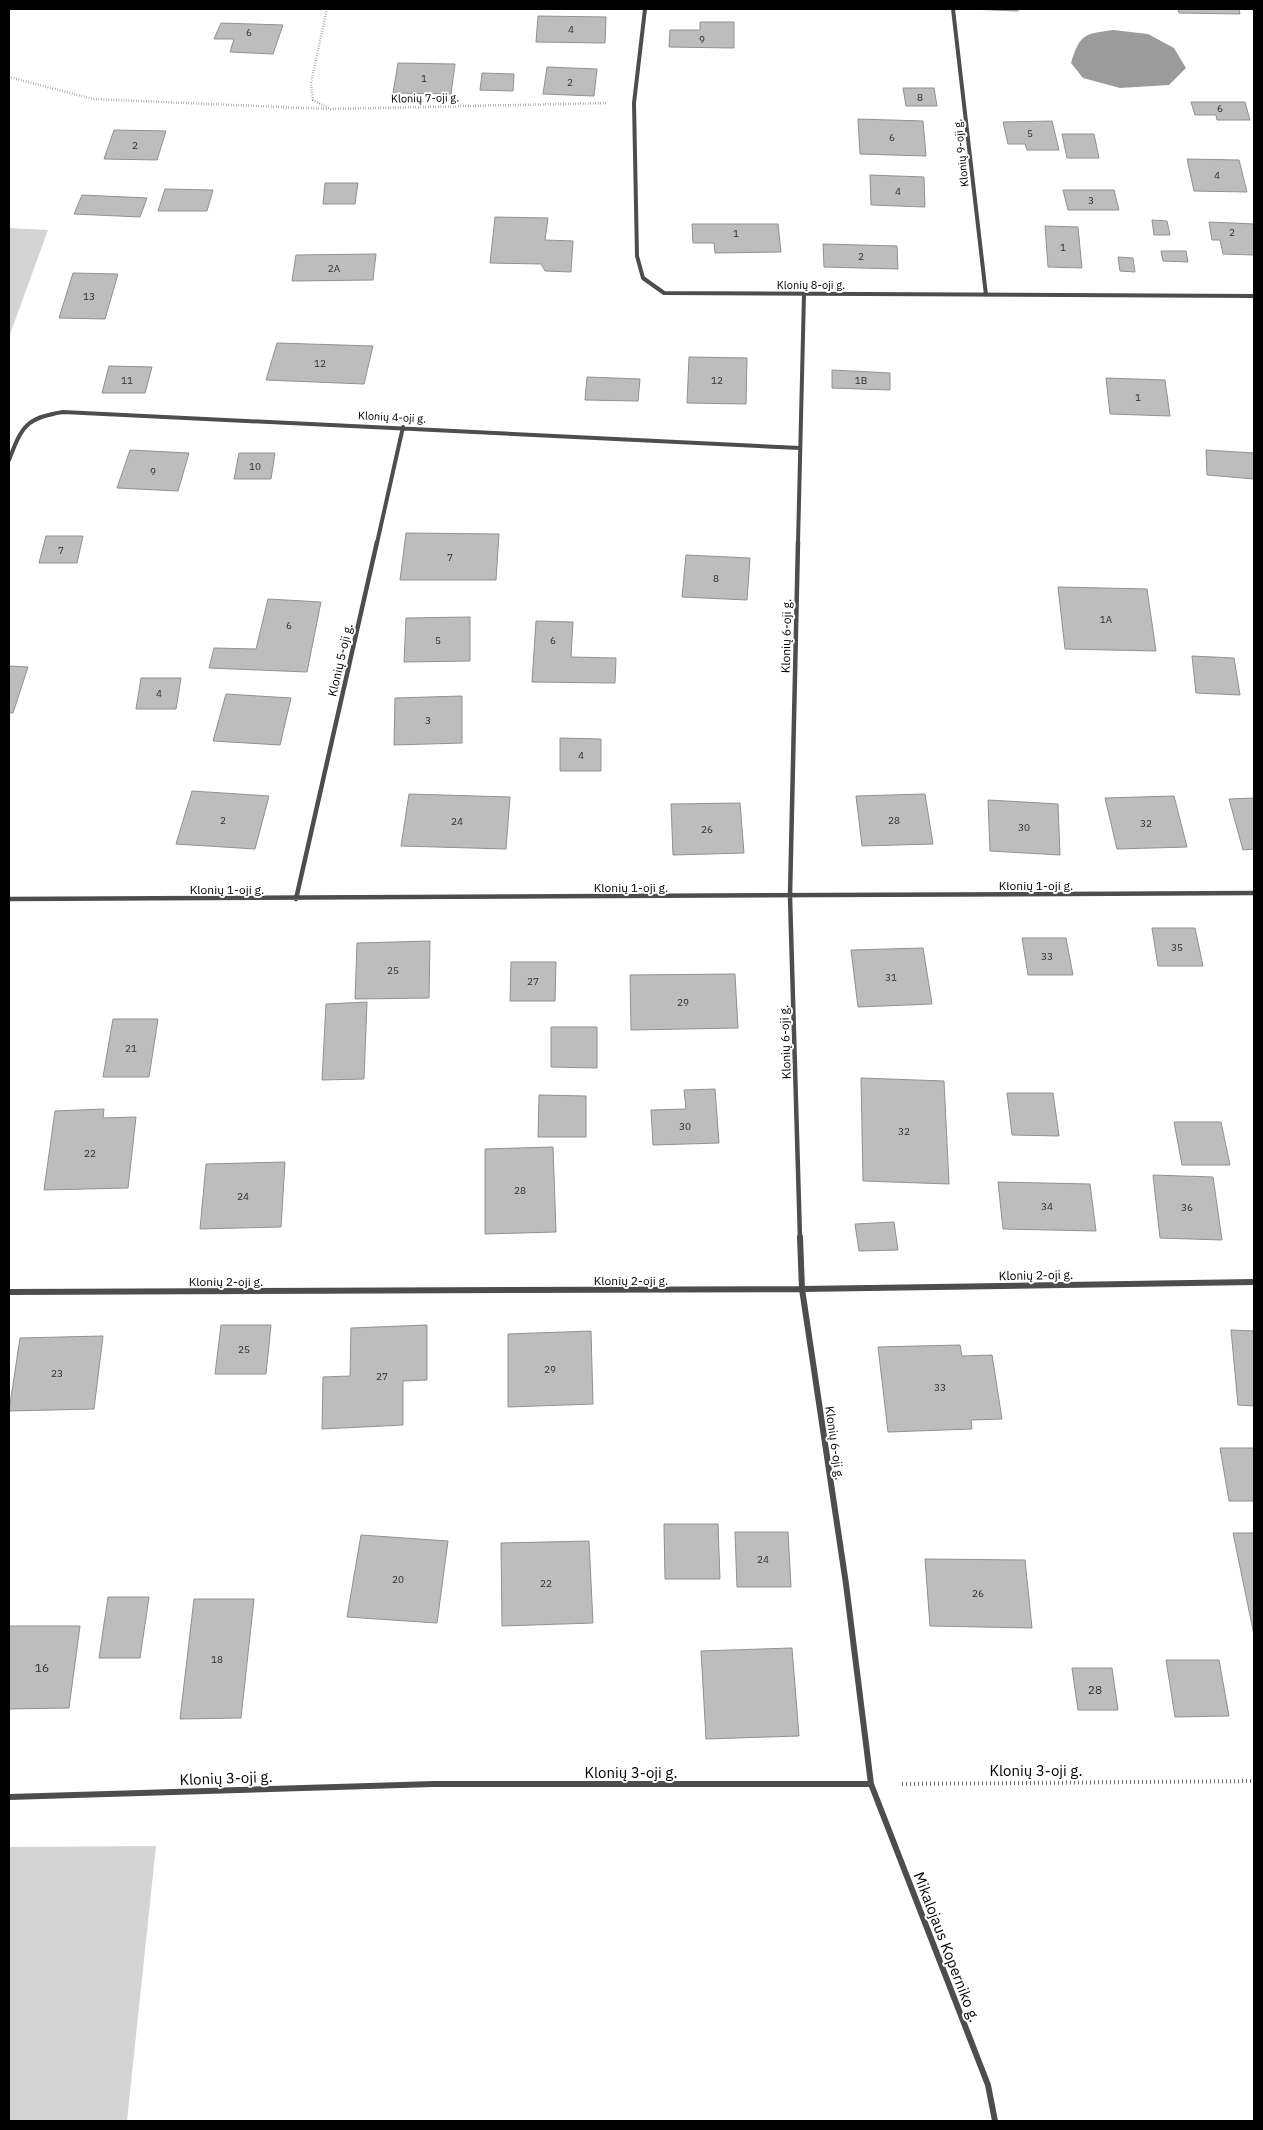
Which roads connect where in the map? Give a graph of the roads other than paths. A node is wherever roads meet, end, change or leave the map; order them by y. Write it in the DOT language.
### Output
graph roads {
  1 [pos="645,9"];
  2 [pos="953,9"];
  3 [pos="804,294"];
  4 [pos="986,295"];
  5 [pos="1254,296"];
  6 [pos="403,427"];
  7 [pos="800,448"];
  8 [pos="9,460"];
  9 [pos="1254,893"];
  10 [pos="790,896"];
  11 [pos="9,898"];
  12 [pos="296,899"];
  13 [pos="1254,1282"];
  14 [pos="802,1289"];
  15 [pos="9,1292"];
  16 [pos="871,1784"];
  17 [pos="9,1796"];
  18 [pos="995,2121"];
  1 -- 3 [label="street, Klonių 8-oji g."];
  2 -- 4 [label="street, Klonių 9-oji g."];
  3 -- 4 [label="street, Klonių 8-oji g."];
  3 -- 7 [label="street, Klonių 6-oji g."];
  4 -- 5 [label="street, Klonių 8-oji g."];
  6 -- 7 [label="street, Klonių 4-oji g."];
  6 -- 8 [label="street, Klonių 4-oji g."];
  6 -- 12 [label="street, Klonių 5-oji g."];
  7 -- 10 [label="street, Klonių 6-oji g."];
  9 -- 10 [label="street, Klonių 1-oji g."];
  10 -- 12 [label="street, Klonių 1-oji g."];
  10 -- 14 [label="street, Klonių 6-oji g."];
  11 -- 12 [label="street, Klonių 1-oji g."];
  13 -- 14 [label="street, Klonių 2-oji g."];
  14 -- 15 [label="street, Klonių 2-oji g."];
  14 -- 16 [label="street, Klonių 6-oji g."];
  16 -- 17 [label="street, Klonių 3-oji g."];
  16 -- 18 [label="street, Mikalojaus Koperniko g."];
}
